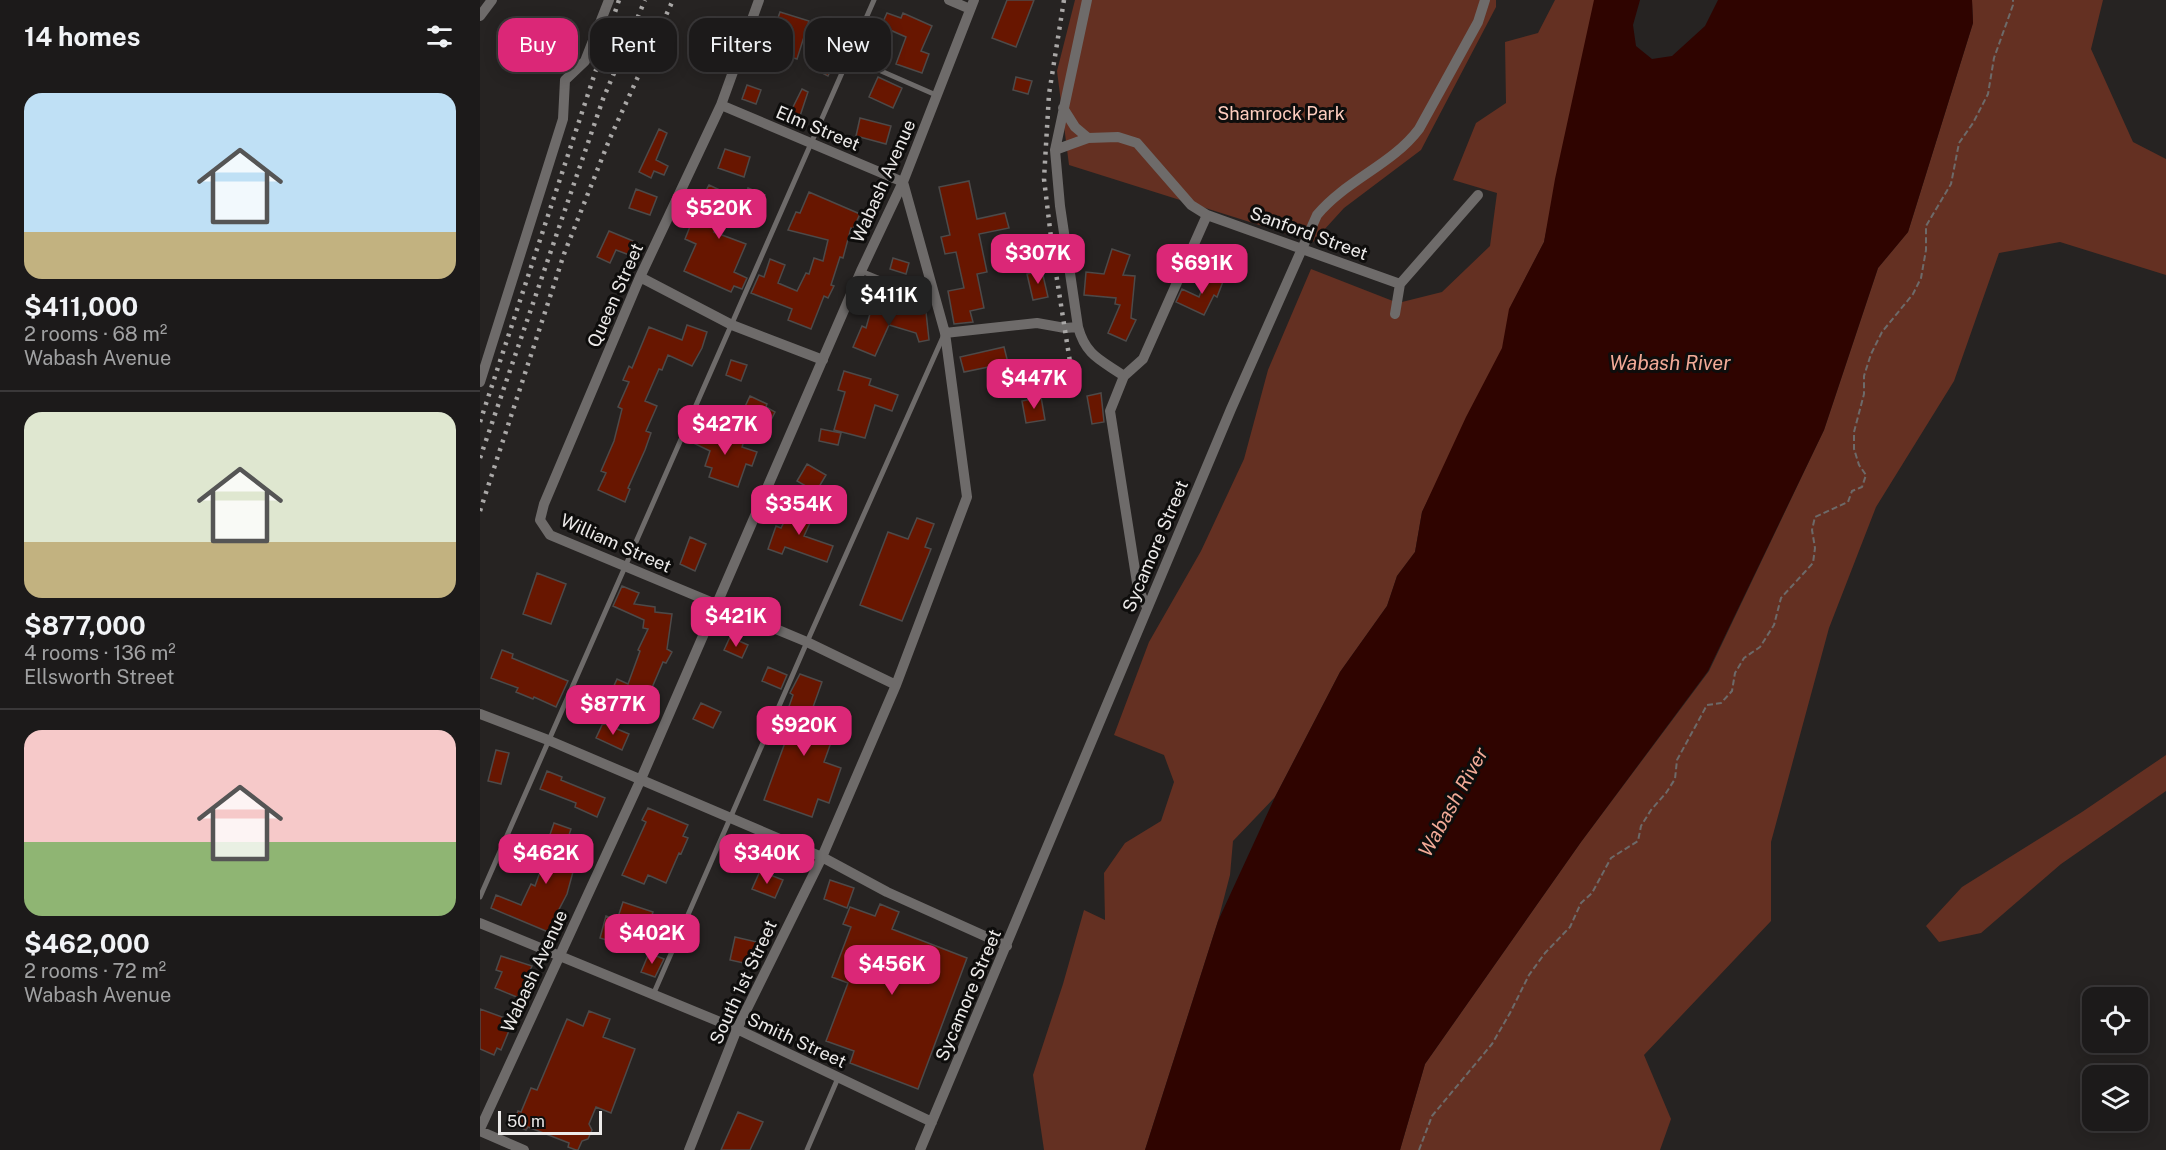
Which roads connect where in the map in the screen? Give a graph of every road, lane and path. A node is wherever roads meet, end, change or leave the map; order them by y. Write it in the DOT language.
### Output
graph roads {
  1 [pos="492,0"];
  2 [pos="609,0"];
  3 [pos="759,0"];
  4 [pos="874,0"];
  5 [pos="949,0"];
  6 [pos="1087,0"];
  7 [pos="1485,0"];
  8 [pos="2013,0"];
  9 [pos="972,5"];
  10 [pos="480,16"];
  11 [pos="866,18"];
  12 [pos="842,72"];
  13 [pos="883,72"];
  14 [pos="938,96"];
  15 [pos="721,105"];
  16 [pos="1063,108"];
  17 [pos="1088,138"];
  18 [pos="811,144"];
  19 [pos="1055,150"];
  20 [pos="903,182"];
  21 [pos="1478,195"];
  22 [pos="1207,215"];
  23 [pos="1303,248"];
  24 [pos="861,271"];
  25 [pos="640,277"];
  26 [pos="1400,284"];
  27 [pos="936,301"];
  28 [pos="1395,314"];
  29 [pos="732,325"];
  30 [pos="1078,327"];
  31 [pos="945,333"];
  32 [pos="823,360"];
  33 [pos="1124,376"];
  34 [pos="480,382"];
  35 [pos="544,504"];
  36 [pos="625,567"];
  37 [pos="716,603"];
  38 [pos="1147,607"];
  39 [pos="807,642"];
  40 [pos="896,685"];
  41 [pos="480,714"];
  42 [pos="548,740"];
  43 [pos="641,779"];
  44 [pos="730,818"];
  45 [pos="822,857"];
  46 [pos="480,897"];
  47 [pos="480,923"];
  48 [pos="1007,946"];
  49 [pos="559,956"];
  50 [pos="653,995"];
  51 [pos="737,1029"];
  52 [pos="838,1078"];
  53 [pos="932,1122"];
  54 [pos="480,1130"];
  55 [pos="524,1150"];
  56 [pos="689,1150"];
  57 [pos="807,1150"];
  58 [pos="920,1150"];
  59 [pos="1419,1150"];
  1 -- 10 [label="street"];
  2 -- 34 [label="street"];
  3 -- 15 [label="street, Queen Street"];
  4 -- 11 [label="lane"];
  5 -- 9 [label="street"];
  6 -- 16 [label="street"];
  7 -- 23 [label="street, Sycamore Street"];
  8 -- 59 [label="path"];
  9 -- 14 [label="street, Wabash Avenue"];
  12 -- 18 [label="lane"];
  13 -- 14 [label="lane"];
  14 -- 20 [label="street, Wabash Avenue"];
  15 -- 18 [label="street, Elm Street"];
  15 -- 25 [label="street, Queen Street"];
  16 -- 17 [label="street"];
  16 -- 19 [label="street"];
  17 -- 19 [label="street, Sanford Street"];
  17 -- 22 [label="street, Sanford Street"];
  18 -- 20 [label="street, Elm Street"];
  18 -- 29 [label="lane"];
  19 -- 30 [label="street"];
  20 -- 24 [label="street, Wabash Avenue"];
  20 -- 27 [label="street"];
  21 -- 26 [label="street"];
  22 -- 23 [label="street, Sanford Street"];
  22 -- 33 [label="street"];
  23 -- 26 [label="street, Sanford Street"];
  23 -- 38 [label="street, Sycamore Street"];
  24 -- 27 [label="lane"];
  24 -- 32 [label="street, Wabash Avenue"];
  25 -- 29 [label="street"];
  25 -- 35 [label="street, Queen Street"];
  26 -- 28 [label="street"];
  27 -- 31 [label="street"];
  29 -- 32 [label="street"];
  29 -- 36 [label="lane"];
  30 -- 31 [label="street"];
  30 -- 33 [label="street"];
  31 -- 39 [label="lane"];
  31 -- 40 [label="street, South 1st Street"];
  32 -- 37 [label="street, Wabash Avenue"];
  33 -- 38 [label="street"];
  35 -- 36 [label="street, William Street"];
  36 -- 37 [label="street, William Street"];
  36 -- 42 [label="lane"];
  37 -- 39 [label="street, William Street"];
  37 -- 43 [label="street, Wabash Avenue"];
  38 -- 48 [label="street, Sycamore Street"];
  39 -- 40 [label="street, William Street"];
  39 -- 44 [label="lane"];
  40 -- 45 [label="street, South 1st Street"];
  41 -- 42 [label="street"];
  42 -- 43 [label="street"];
  42 -- 46 [label="lane"];
  43 -- 44 [label="street"];
  43 -- 49 [label="street, Wabash Avenue"];
  44 -- 45 [label="street"];
  44 -- 50 [label="lane"];
  45 -- 48 [label="street"];
  45 -- 51 [label="street, South 1st Street"];
  47 -- 49 [label="street, Smith Street"];
  48 -- 53 [label="street, Sycamore Street"];
  49 -- 50 [label="street, Smith Street"];
  49 -- 54 [label="street, Wabash Avenue"];
  50 -- 51 [label="street, Smith Street"];
  51 -- 52 [label="street, Smith Street"];
  51 -- 56 [label="street, South 1st Street"];
  52 -- 53 [label="street, Smith Street"];
  52 -- 57 [label="lane"];
  53 -- 58 [label="street, Sycamore Street"];
  54 -- 55 [label="street"];
}
